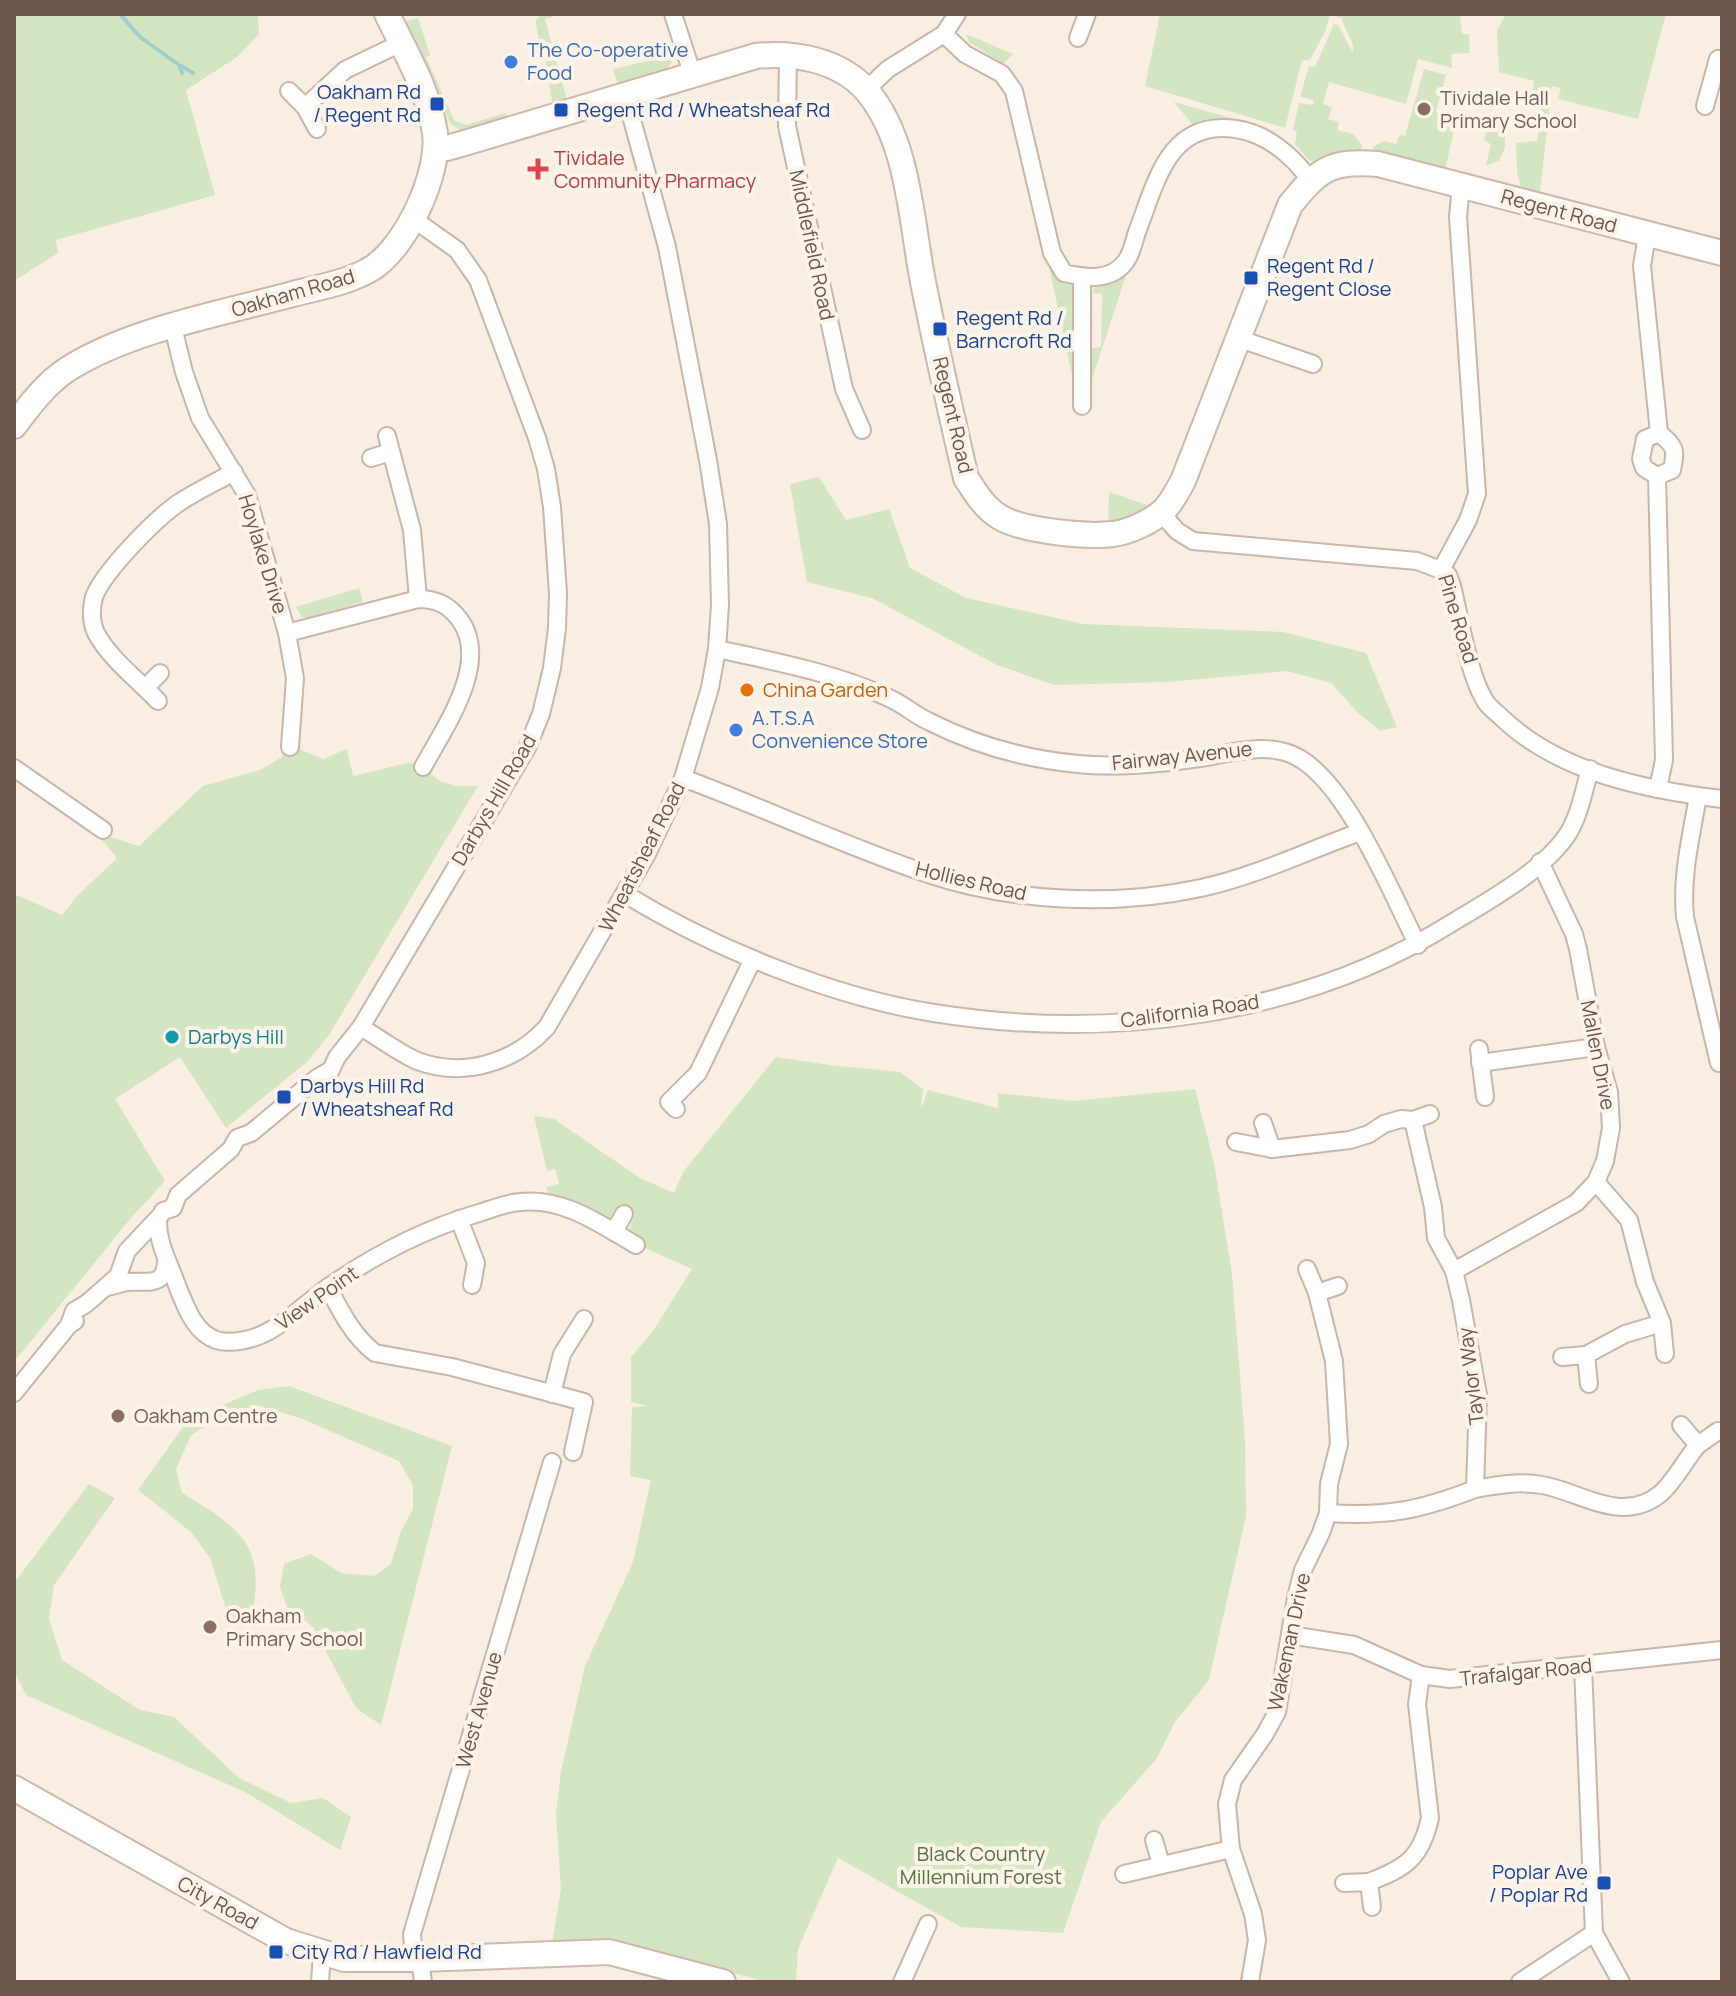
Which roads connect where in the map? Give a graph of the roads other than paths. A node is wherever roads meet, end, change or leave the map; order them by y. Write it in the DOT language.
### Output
graph roads {
  1 [pos="387,14"];
  2 [pos="673,14"];
  3 [pos="957,14"];
  4 [pos="1087,14"];
  5 [pos="944,34"];
  6 [pos="1078,38"];
  7 [pos="401,43"];
  8 [pos="788,54"];
  9 [pos="1718,59"];
  10 [pos="693,76"];
  11 [pos="1717,85"];
  12 [pos="866,90"];
  13 [pos="289,91"];
  14 [pos="625,94"];
  15 [pos="1705,106"];
  16 [pos="305,107"];
  17 [pos="317,129"];
  18 [pos="436,148"];
  19 [pos="1310,180"];
  20 [pos="1461,185"];
  21 [pos="412,218"];
  22 [pos="1647,235"];
  23 [pos="1722,253"];
  24 [pos="1082,277"];
  25 [pos="173,327"];
  26 [pos="1237,338"];
  27 [pos="1313,364"];
  28 [pos="1082,406"];
  29 [pos="14,426"];
  30 [pos="862,430"];
  31 [pos="1659,433"];
  32 [pos="371,458"];
  33 [pos="234,472"];
  34 [pos="1657,476"];
  35 [pos="1161,513"];
  36 [pos="1441,570"];
  37 [pos="418,599"];
  38 [pos="287,633"];
  39 [pos="717,649"];
  40 [pos="160,673"];
  41 [pos="145,688"];
  42 [pos="158,701"];
  43 [pos="290,747"];
  44 [pos="423,767"];
  45 [pos="14,768"];
  46 [pos="1590,769"];
  47 [pos="683,778"];
  48 [pos="1658,789"];
  49 [pos="1698,796"];
  50 [pos="1722,799"];
  51 [pos="103,830"];
  52 [pos="1360,832"];
  53 [pos="1540,862"];
  54 [pos="625,894"];
  55 [pos="1418,945"];
  56 [pos="753,959"];
  57 [pos="361,1027"];
  58 [pos="1596,1047"];
  59 [pos="1719,1063"];
  60 [pos="1485,1097"];
  61 [pos="668,1103"];
  62 [pos="1430,1114"];
  63 [pos="1413,1120"];
  64 [pos="1263,1123"];
  65 [pos="1236,1142"];
  66 [pos="1272,1149"];
  67 [pos="1596,1182"];
  68 [pos="624,1214"];
  69 [pos="160,1215"];
  70 [pos="459,1219"];
  71 [pos="614,1232"];
  72 [pos="636,1245"];
  73 [pos="128,1252"];
  74 [pos="164,1254"];
  75 [pos="1307,1269"];
  76 [pos="1454,1271"];
  77 [pos="146,1282"];
  78 [pos="472,1285"];
  79 [pos="1338,1286"];
  80 [pos="107,1287"];
  81 [pos="328,1287"];
  82 [pos="1317,1293"];
  83 [pos="183,1303"];
  84 [pos="584,1319"];
  85 [pos="1662,1323"];
  86 [pos="1665,1354"];
  87 [pos="1586,1355"];
  88 [pos="1562,1357"];
  89 [pos="1589,1384"];
  90 [pos="14,1393"];
  91 [pos="552,1394"];
  92 [pos="1681,1425"];
  93 [pos="1718,1431"];
  94 [pos="1698,1445"];
  95 [pos="573,1452"];
  96 [pos="552,1462"];
  97 [pos="1475,1489"];
  98 [pos="1328,1513"];
  99 [pos="1290,1635"];
  100 [pos="1722,1650"];
  101 [pos="1583,1666"];
  102 [pos="1421,1675"];
  103 [pos="14,1788"];
  104 [pos="1154,1840"];
  105 [pos="1231,1849"];
  106 [pos="1161,1864"];
  107 [pos="1124,1874"];
  108 [pos="1369,1882"];
  109 [pos="1344,1883"];
  110 [pos="1372,1907"];
  111 [pos="928,1924"];
  112 [pos="1594,1933"];
  113 [pos="322,1954"];
  114 [pos="419,1967"];
  115 [pos="320,1982"];
  116 [pos="723,1982"];
  117 [pos="902,1982"];
  118 [pos="1250,1982"];
  119 [pos="1520,1982"];
  120 [pos="1621,1982"];
  1 -- 7 [label="street, Oakham Road"];
  2 -- 10 [label="street"];
  3 -- 5 [label="street"];
  4 -- 6 [label="street"];
  5 -- 12 [label="street"];
  5 -- 24 [label="street"];
  7 -- 16 [label="street"];
  7 -- 18 [label="street, Oakham Road"];
  8 -- 10 [label="street, Regent Road"];
  8 -- 12 [label="street, Regent Road"];
  8 -- 30 [label="street, Middlefield Road"];
  9 -- 11 [label="street"];
  10 -- 14 [label="street, Regent Road"];
  11 -- 15 [label="street"];
  12 -- 35 [label="street, Regent Road"];
  13 -- 16 [label="street"];
  14 -- 18 [label="street, Regent Road"];
  14 -- 39 [label="street, Wheatsheaf Road"];
  16 -- 17 [label="street"];
  18 -- 21 [label="street, Oakham Road"];
  19 -- 20 [label="street, Regent Road"];
  19 -- 24 [label="street"];
  19 -- 26 [label="street, Regent Road"];
  20 -- 22 [label="street, Regent Road"];
  20 -- 36 [label="street, Pine Road"];
  21 -- 25 [label="street, Oakham Road"];
  21 -- 57 [label="street, Darbys Hill Road"];
  22 -- 23 [label="street, Regent Road"];
  22 -- 31 [label="street"];
  24 -- 28 [label="street"];
  25 -- 29 [label="street, Oakham Road"];
  25 -- 33 [label="street, Hoylake Drive"];
  26 -- 27 [label="street"];
  26 -- 35 [label="street, Regent Road"];
  31 -- 34 [label="street"];
  31 -- 34 [label="street"];
  32 -- 37 [label="street"];
  33 -- 38 [label="street, Hoylake Drive"];
  33 -- 41 [label="street"];
  34 -- 48 [label="street"];
  35 -- 36 [label="street"];
  36 -- 46 [label="street, Pine Road"];
  37 -- 38 [label="street"];
  37 -- 44 [label="street"];
  38 -- 43 [label="street, Hoylake Drive"];
  39 -- 47 [label="street, Wheatsheaf Road"];
  39 -- 52 [label="street, Fairway Avenue"];
  40 -- 41 [label="street"];
  41 -- 42 [label="street"];
  45 -- 51 [label="street"];
  46 -- 48 [label="street, Pine Road"];
  46 -- 53 [label="street, California Road"];
  47 -- 52 [label="street, Hollies Road"];
  47 -- 54 [label="street, Wheatsheaf Road"];
  48 -- 49 [label="street, Pine Road"];
  49 -- 50 [label="street, Pine Road"];
  49 -- 59 [label="street"];
  52 -- 55 [label="street, Fairway Avenue"];
  53 -- 55 [label="street, California Road"];
  53 -- 58 [label="street, Mallen Drive"];
  54 -- 56 [label="street, California Road"];
  54 -- 57 [label="street, Wheatsheaf Road"];
  55 -- 56 [label="street, California Road"];
  56 -- 61 [label="street"];
  57 -- 69 [label="street, Darbys Hill Road"];
  58 -- 60 [label="street"];
  58 -- 67 [label="street, Mallen Drive"];
  62 -- 63 [label="street"];
  63 -- 66 [label="street"];
  63 -- 76 [label="street, Taylor Way"];
  64 -- 66 [label="street"];
  65 -- 66 [label="street"];
  67 -- 76 [label="street, Mallen Drive"];
  67 -- 85 [label="street"];
  68 -- 71 [label="street"];
  69 -- 73 [label="street, Darbys Hill Road"];
  69 -- 74 [label="street"];
  70 -- 71 [label="street, View Point"];
  70 -- 78 [label="street"];
  70 -- 81 [label="street, View Point"];
  71 -- 72 [label="street, View Point"];
  73 -- 74 [label="street"];
  73 -- 77 [label="street"];
  73 -- 80 [label="street, Darbys Hill Road"];
  74 -- 77 [label="street"];
  74 -- 83 [label="street, View Point"];
  75 -- 82 [label="street, Wakeman Drive"];
  76 -- 97 [label="street, Taylor Way"];
  77 -- 80 [label="street"];
  77 -- 83 [label="street, View Point"];
  79 -- 82 [label="street"];
  80 -- 90 [label="street, Darbys Hill Road"];
  81 -- 83 [label="street, View Point"];
  81 -- 91 [label="street"];
  82 -- 98 [label="street, Wakeman Drive"];
  84 -- 91 [label="street"];
  85 -- 86 [label="street"];
  85 -- 87 [label="street"];
  87 -- 88 [label="street"];
  87 -- 89 [label="street"];
  91 -- 95 [label="street"];
  92 -- 94 [label="street"];
  93 -- 94 [label="street"];
  94 -- 97 [label="street"];
  96 -- 114 [label="street, West Avenue"];
  97 -- 98 [label="street"];
  98 -- 99 [label="street, Wakeman Drive"];
  99 -- 102 [label="street, Trafalgar Road"];
  99 -- 105 [label="street, Wakeman Drive"];
  100 -- 101 [label="street, Trafalgar Road"];
  101 -- 102 [label="street, Trafalgar Road"];
  101 -- 112 [label="street"];
  102 -- 108 [label="street"];
  103 -- 113 [label="street, City Road"];
  104 -- 106 [label="street"];
  105 -- 106 [label="street"];
  105 -- 118 [label="street, Wakeman Drive"];
  106 -- 107 [label="street"];
  108 -- 109 [label="street"];
  108 -- 110 [label="street"];
  111 -- 117 [label="street"];
  112 -- 119 [label="street"];
  112 -- 120 [label="street"];
  113 -- 114 [label="street, City Road"];
  113 -- 115 [label="street"];
  114 -- 116 [label="street, City Road"];
}
